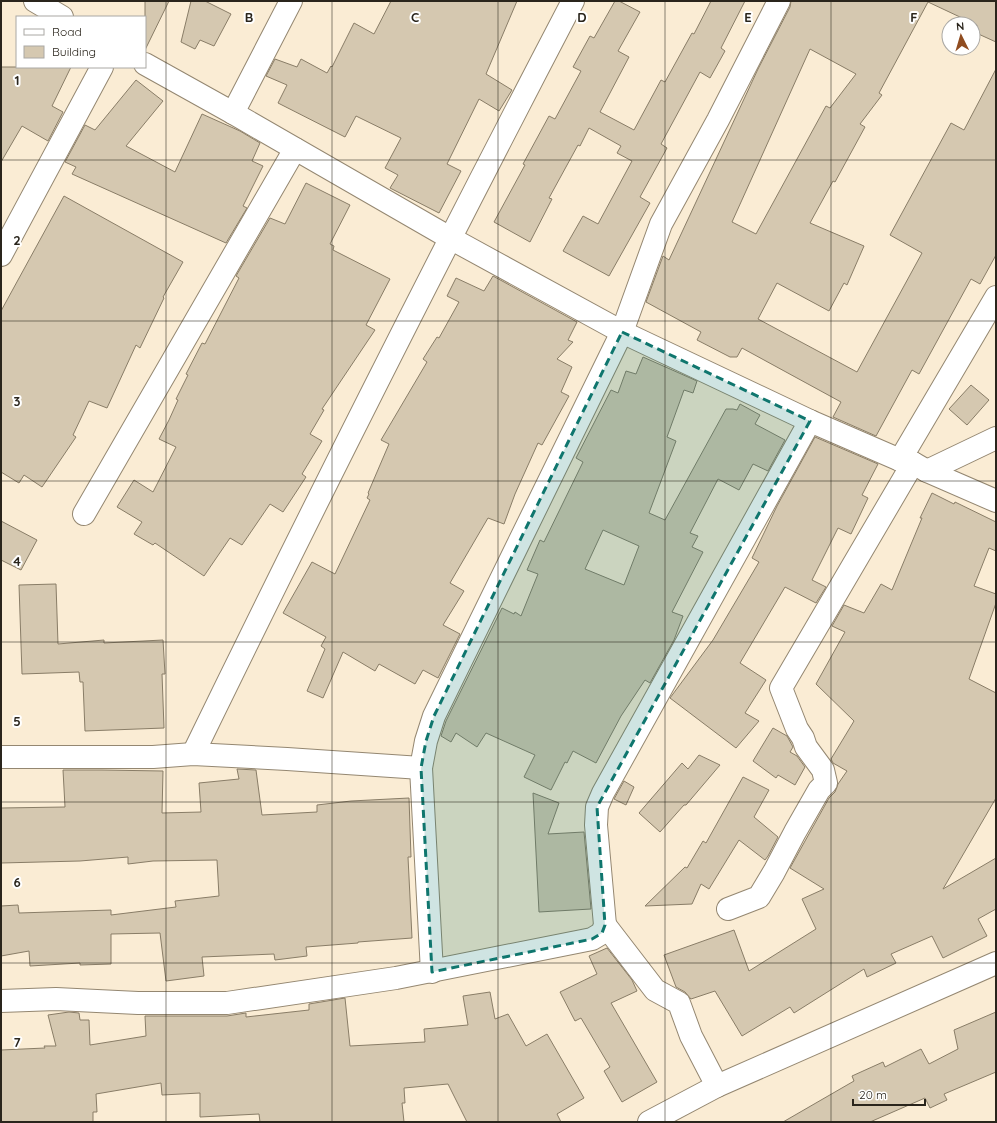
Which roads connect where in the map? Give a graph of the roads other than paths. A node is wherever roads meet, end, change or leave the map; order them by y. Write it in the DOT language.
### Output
graph roads {
  1 [pos="35,1"];
  2 [pos="277,1"];
  3 [pos="291,1"];
  4 [pos="573,1"];
  5 [pos="779,1"];
  6 [pos="60,16"];
  7 [pos="146,65"];
  8 [pos="101,68"];
  9 [pos="233,113"];
  10 [pos="295,149"];
  11 [pos="450,238"];
  12 [pos="1,255"];
  13 [pos="996,297"];
  14 [pos="622,332"];
  15 [pos="810,421"];
  16 [pos="996,438"];
  17 [pos="914,465"];
  18 [pos="996,501"];
  19 [pos="84,514"];
  20 [pos="193,754"];
  21 [pos="1,757"];
  22 [pos="421,768"];
  23 [pos="728,909"];
  24 [pos="605,925"];
  25 [pos="996,963"];
  26 [pos="432,972"];
  27 [pos="1,1001"];
  28 [pos="717,1086"];
  29 [pos="649,1122"];
  1 -- 6 [label="street"];
  2 -- 9 [label="street"];
  3 -- 9 [label="street"];
  4 -- 11 [label="street"];
  5 -- 14 [label="street"];
  7 -- 9 [label="street"];
  8 -- 12 [label="street"];
  9 -- 10 [label="street"];
  10 -- 11 [label="street"];
  10 -- 19 [label="street"];
  11 -- 14 [label="street"];
  11 -- 20 [label="street"];
  13 -- 17 [label="street"];
  14 -- 15 [label="street"];
  14 -- 22 [label="street"];
  15 -- 17 [label="street"];
  15 -- 24 [label="street"];
  16 -- 17 [label="street"];
  17 -- 18 [label="street"];
  17 -- 23 [label="street"];
  20 -- 21 [label="street"];
  20 -- 22 [label="street"];
  22 -- 26 [label="street"];
  24 -- 26 [label="street"];
  24 -- 28 [label="street"];
  25 -- 28 [label="street"];
  26 -- 27 [label="street"];
  28 -- 29 [label="street"];
}
